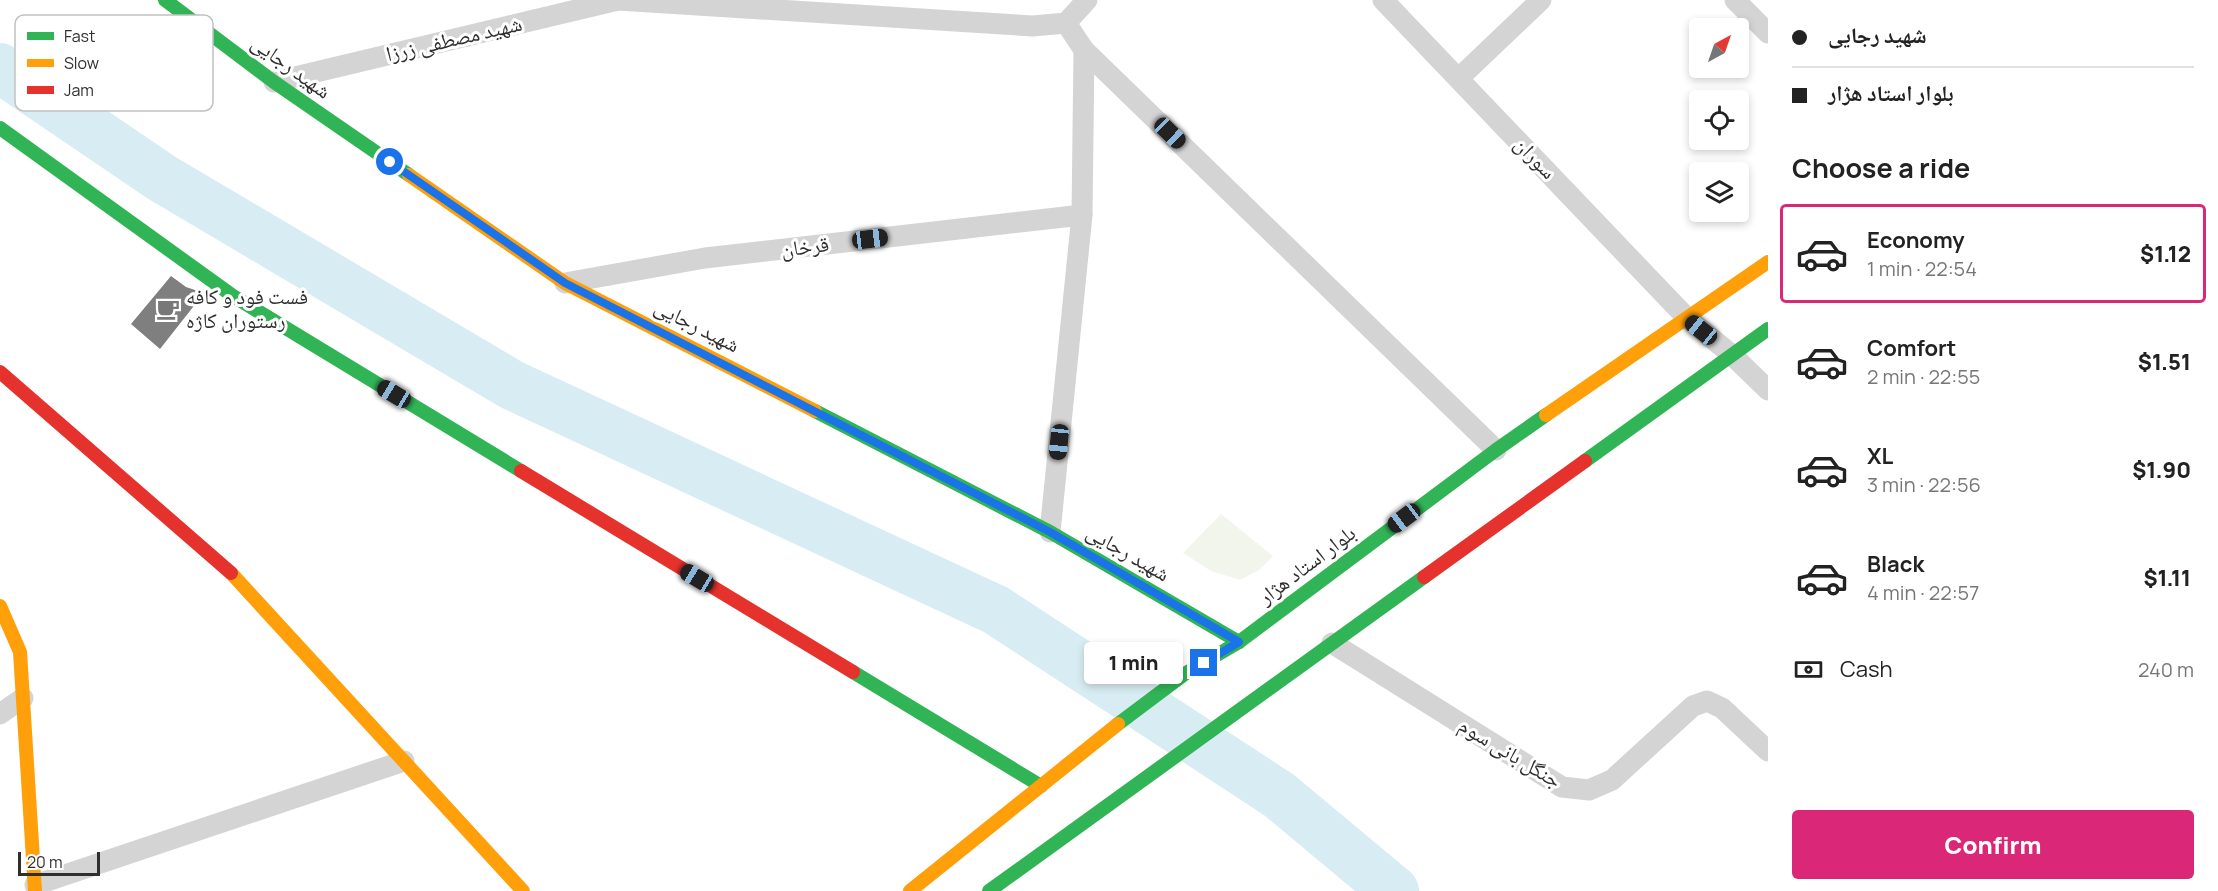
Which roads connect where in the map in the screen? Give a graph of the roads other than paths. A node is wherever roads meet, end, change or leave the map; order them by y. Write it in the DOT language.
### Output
graph roads {
  1 [pos="165,0"];
  2 [pos="1087,0"];
  3 [pos="1383,0"];
  4 [pos="1541,0"];
  5 [pos="1735,0"];
  6 [pos="185,15"];
  7 [pos="1066,24"];
  8 [pos="1768,33"];
  9 [pos="213,36"];
  10 [pos="1084,50"];
  11 [pos="1459,78"];
  12 [pos="274,82"];
  13 [pos="0,128"];
  14 [pos="1082,215"];
  15 [pos="1768,262"];
  16 [pos="565,283"];
  17 [pos="1686,317"];
  18 [pos="1768,329"];
  19 [pos="1732,355"];
  20 [pos="0,372"];
  21 [pos="1768,390"];
  22 [pos="1496,450"];
  23 [pos="1050,532"];
  24 [pos="0,606"];
  25 [pos="1239,642"];
  26 [pos="1332,644"];
  27 [pos="23,698"];
  28 [pos="0,714"];
  29 [pos="1768,751"];
  30 [pos="404,761"];
  31 [pos="1041,786"];
  32 [pos="35,888"];
  33 [pos="523,891"];
  34 [pos="910,891"];
  35 [pos="989,891"];
  1 -- 6 [label="street, شهید رجایی"];
  2 -- 7 [label="street"];
  3 -- 11 [label="street, سوران"];
  4 -- 11 [label="street"];
  5 -- 8 [label="street"];
  7 -- 10 [label="street"];
  7 -- 12 [label="street, شهید مصطفی زرزا"];
  9 -- 12 [label="street, شهید رجایی"];
  10 -- 14 [label="street"];
  10 -- 22 [label="street"];
  11 -- 17 [label="street, سوران"];
  12 -- 16 [label="street, شهید رجایی"];
  13 -- 31 [label="street"];
  14 -- 16 [label="street, قرخان"];
  14 -- 23 [label="street"];
  15 -- 17 [label="street, بلوار استاد هژار"];
  16 -- 23 [label="street, شهید رجایی"];
  17 -- 19 [label="street, سوران"];
  17 -- 22 [label="street, بلوار استاد هژار"];
  18 -- 19 [label="street"];
  19 -- 21 [label="street, سوران"];
  19 -- 26 [label="street"];
  20 -- 30 [label="street"];
  22 -- 25 [label="street, بلوار استاد هژار"];
  23 -- 25 [label="street, شهید رجایی"];
  24 -- 27 [label="street"];
  25 -- 31 [label="street, بلوار استاد هژار"];
  26 -- 29 [label="street, جنگل بانی سوم"];
  26 -- 35 [label="street"];
  27 -- 28 [label="street"];
  27 -- 32 [label="street"];
  30 -- 32 [label="street"];
  30 -- 33 [label="street"];
  31 -- 34 [label="street, بلوار استاد هژار"];
}
